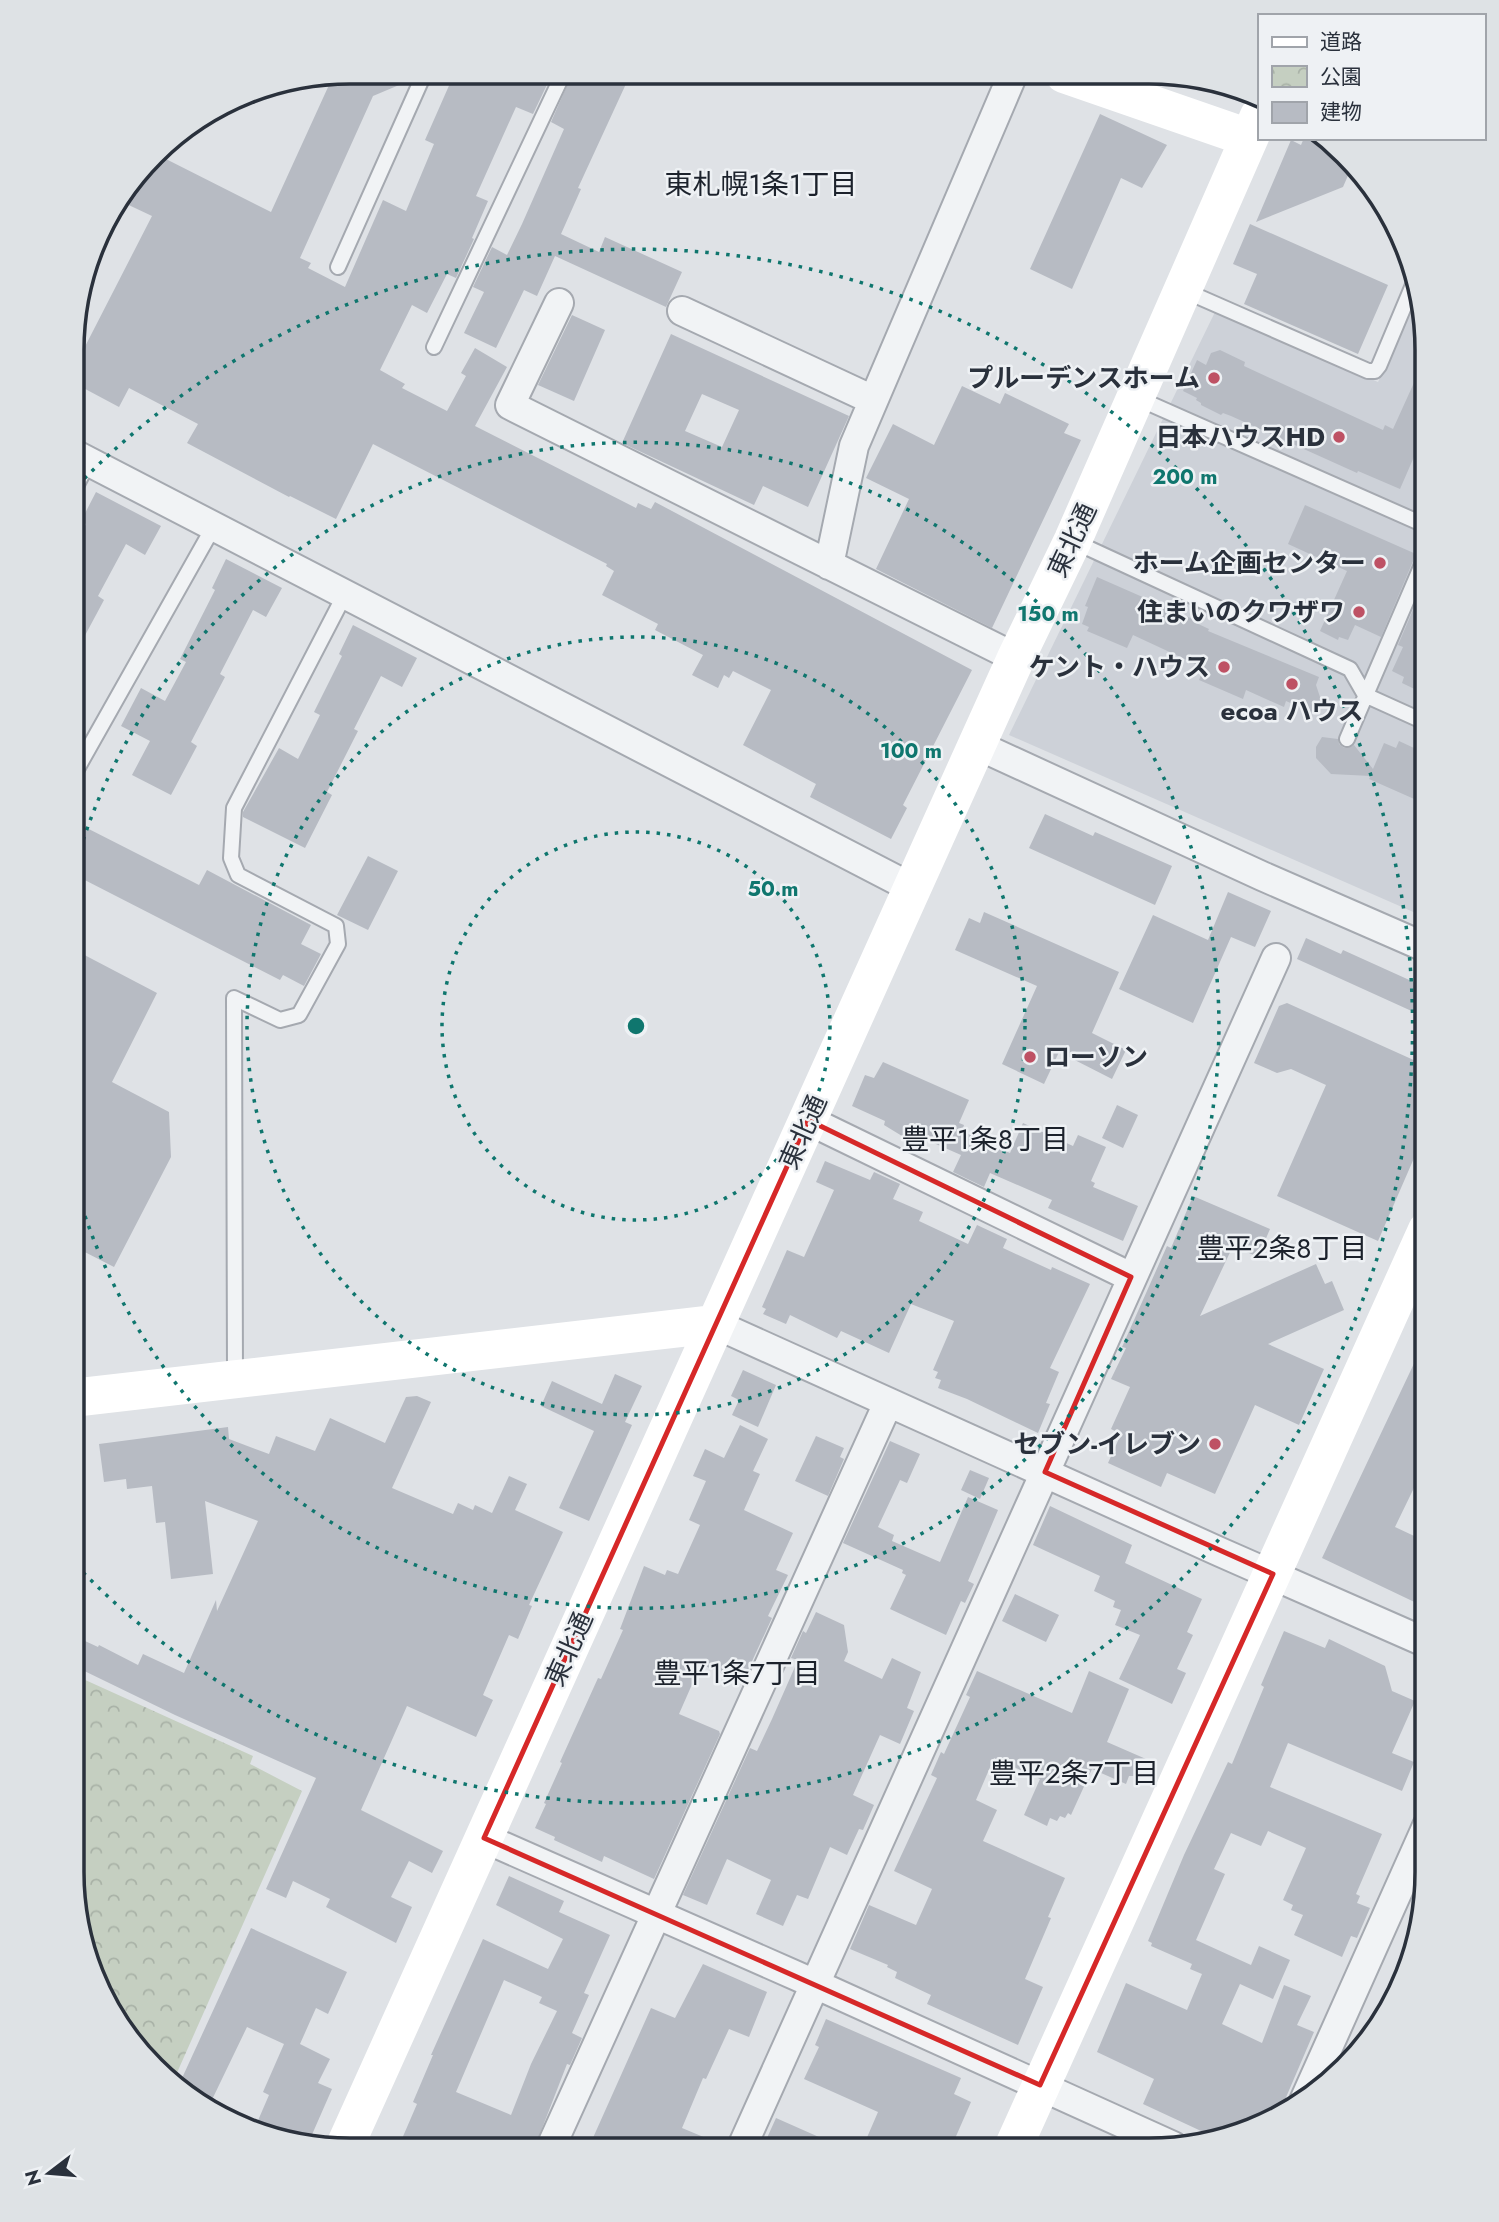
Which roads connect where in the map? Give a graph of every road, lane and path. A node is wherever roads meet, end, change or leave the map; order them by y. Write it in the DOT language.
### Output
graph roads {
  1 [pos="420,84"];
  2 [pos="558,84"];
  3 [pos="1009,84"];
  4 [pos="1101,84"];
  5 [pos="1254,127"];
  6 [pos="338,267"];
  7 [pos="1183,290"];
  8 [pos="1409,294"];
  9 [pos="559,303"];
  10 [pos="682,311"];
  11 [pos="434,347"];
  12 [pos="1135,398"];
  13 [pos="873,400"];
  14 [pos="84,460"];
  15 [pos="1415,521"];
  16 [pos="214,526"];
  17 [pos="1073,540"];
  18 [pos="828,565"];
  19 [pos="1415,580"];
  20 [pos="345,594"];
  21 [pos="1016,658"];
  22 [pos="1365,695"];
  23 [pos="1415,718"];
  24 [pos="1347,739"];
  25 [pos="977,745"];
  26 [pos="84,758"];
  27 [pos="912,888"];
  28 [pos="1415,942"];
  29 [pos="1276,958"];
  30 [pos="808,1120"];
  31 [pos="1415,1257"];
  32 [pos="1132,1277"];
  33 [pos="715,1324"];
  34 [pos="235,1378"];
  35 [pos="84,1397"];
  36 [pos="888,1403"];
  37 [pos="1045,1472"];
  38 [pos="1273,1574"];
  39 [pos="1415,1638"];
  40 [pos="484,1838"];
  41 [pos="1415,1853"];
  42 [pos="657,1914"];
  43 [pos="815,1984"];
  44 [pos="1313,2082"];
  45 [pos="1040,2085"];
  46 [pos="349,2138"];
  47 [pos="555,2138"];
  48 [pos="746,2138"];
  49 [pos="1017,2138"];
  50 [pos="1154,2138"];
  1 -- 6 [label="lane"];
  2 -- 11 [label="lane"];
  3 -- 13 [label="street"];
  4 -- 5 [label="street"];
  5 -- 7 [label="street, 東北通"];
  7 -- 8 [label="lane"];
  7 -- 12 [label="street, 東北通"];
  9 -- 18 [label="street"];
  10 -- 13 [label="street"];
  12 -- 15 [label="lane"];
  12 -- 17 [label="street, 東北通"];
  13 -- 18 [label="street"];
  14 -- 16 [label="street"];
  16 -- 20 [label="street"];
  16 -- 26 [label="lane"];
  17 -- 21 [label="street, 東北通"];
  17 -- 22 [label="lane"];
  18 -- 21 [label="street"];
  19 -- 22 [label="lane"];
  20 -- 27 [label="street"];
  20 -- 34 [label="lane"];
  21 -- 25 [label="street, 東北通"];
  22 -- 23 [label="lane"];
  22 -- 24 [label="lane"];
  25 -- 27 [label="street, 東北通"];
  25 -- 28 [label="street"];
  27 -- 30 [label="street, 東北通"];
  29 -- 32 [label="street"];
  30 -- 32 [label="street"];
  30 -- 33 [label="street, 東北通"];
  31 -- 38 [label="street"];
  32 -- 37 [label="street"];
  33 -- 34 [label="street"];
  33 -- 36 [label="street"];
  33 -- 40 [label="street, 東北通"];
  34 -- 35 [label="street"];
  36 -- 37 [label="street"];
  36 -- 42 [label="street"];
  37 -- 38 [label="street"];
  37 -- 43 [label="street"];
  38 -- 39 [label="street"];
  38 -- 45 [label="street"];
  40 -- 42 [label="street"];
  40 -- 46 [label="street, 東北通"];
  41 -- 44 [label="street"];
  42 -- 43 [label="street"];
  42 -- 47 [label="street"];
  43 -- 45 [label="street"];
  43 -- 48 [label="street"];
  45 -- 49 [label="street"];
  45 -- 50 [label="street"];
}
